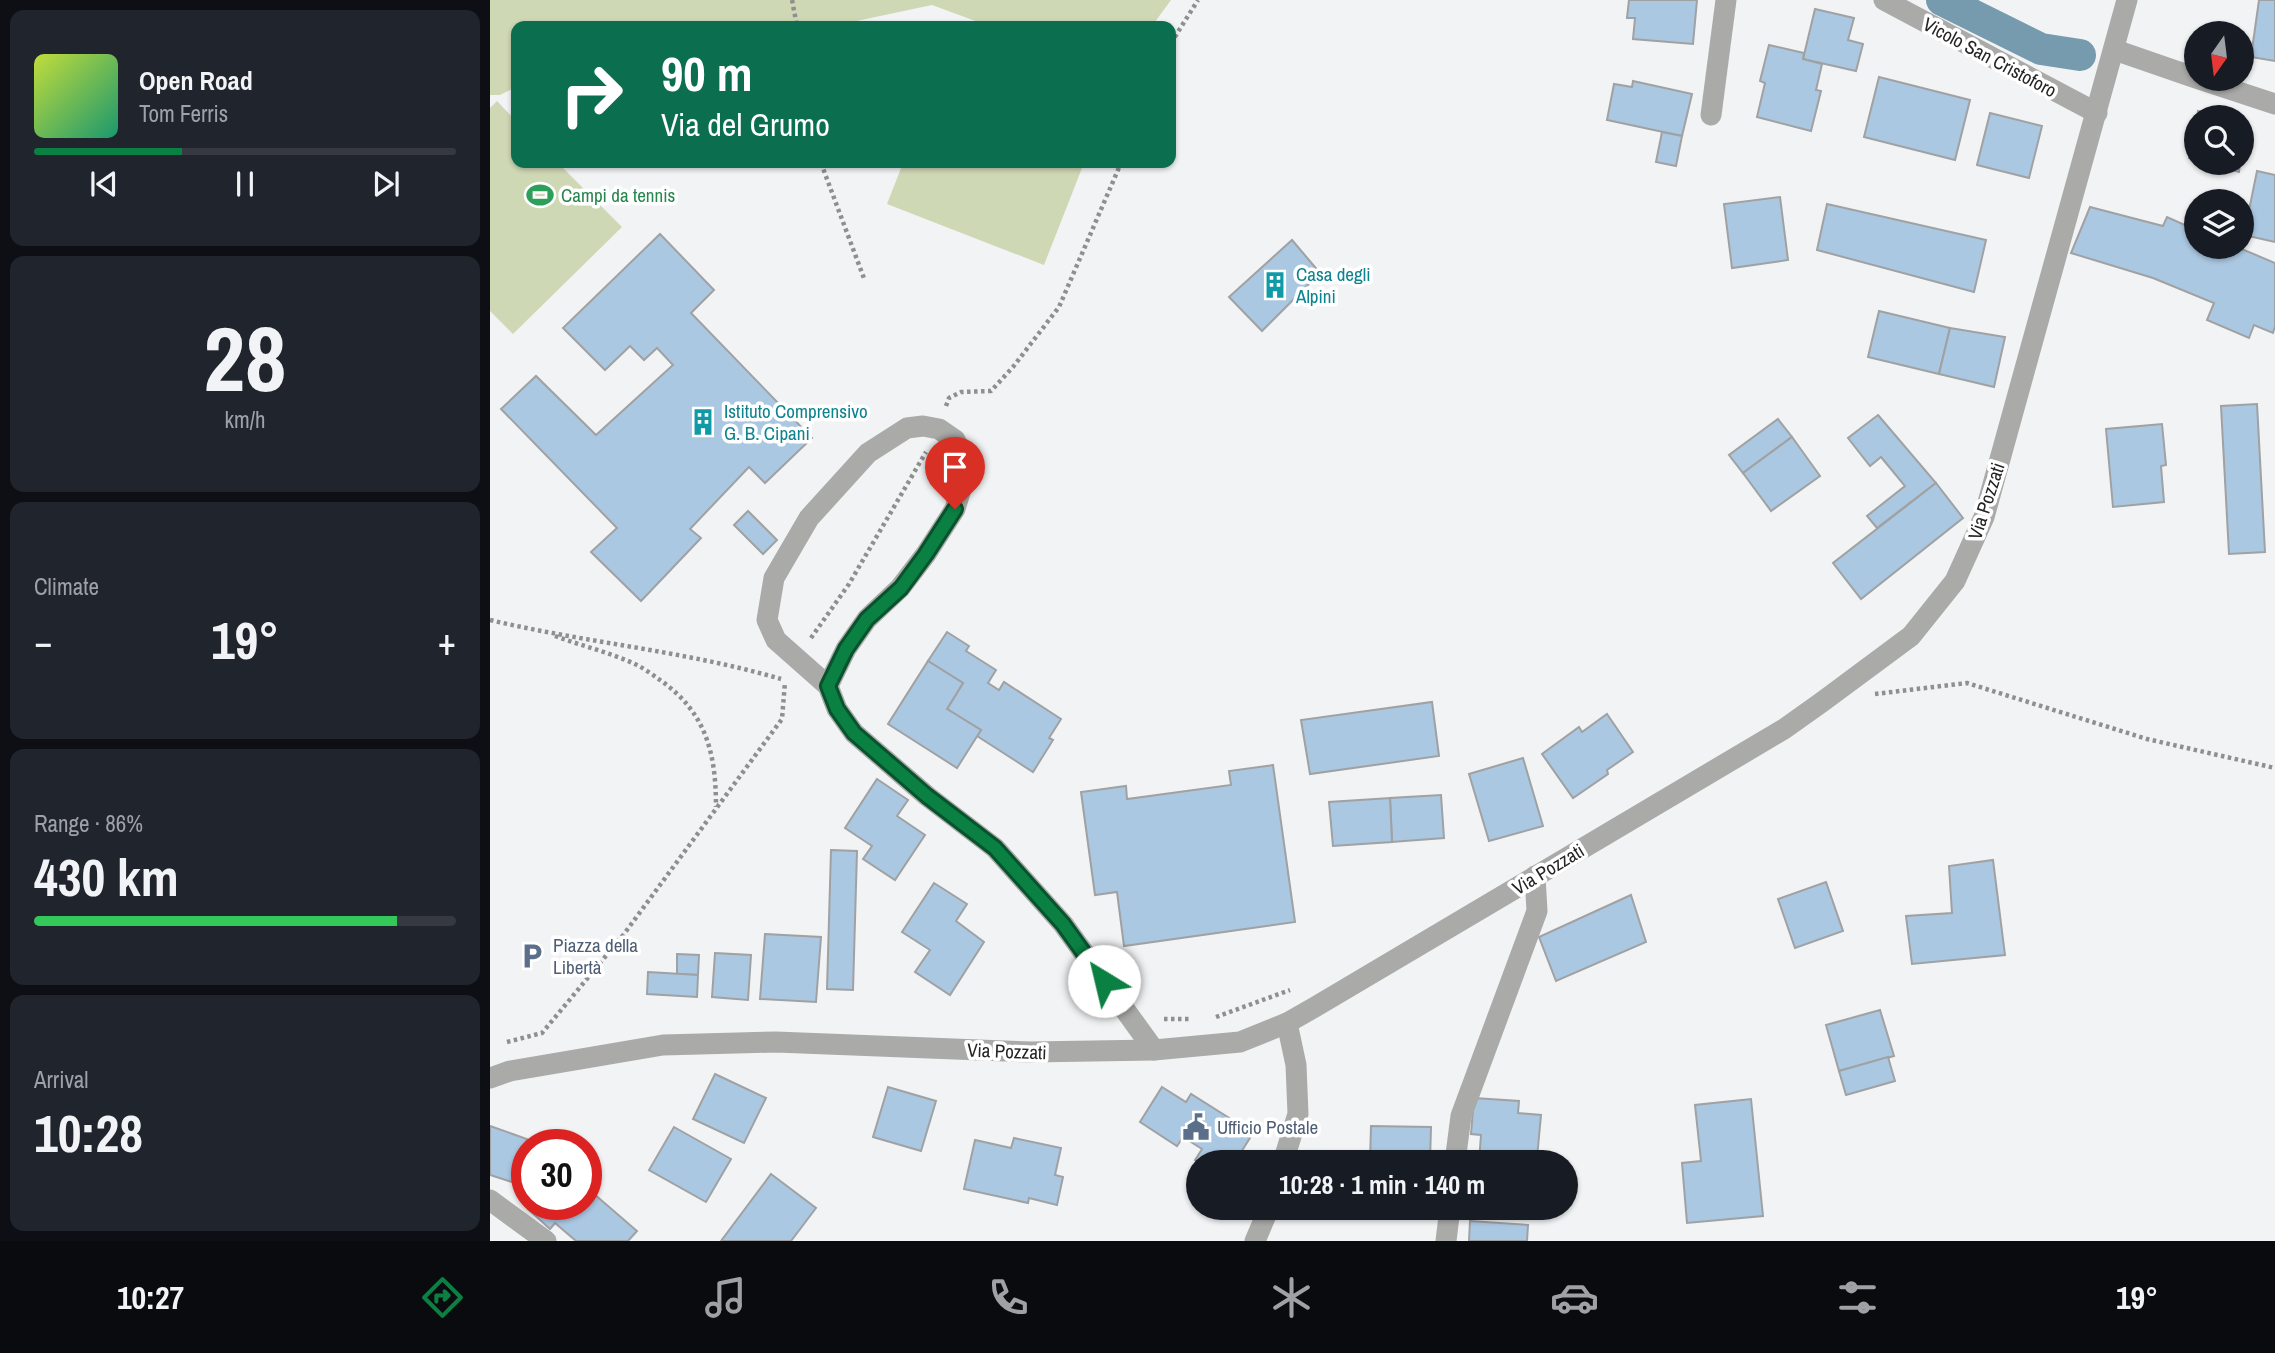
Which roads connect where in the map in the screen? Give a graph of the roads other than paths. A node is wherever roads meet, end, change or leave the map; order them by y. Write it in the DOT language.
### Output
graph roads {
  1 [pos="1726,0"];
  2 [pos="1884,0"];
  3 [pos="2127,0"];
  4 [pos="2115,50"];
  5 [pos="2184,74"];
  6 [pos="2236,91"];
  7 [pos="2275,104"];
  8 [pos="2097,113"];
  9 [pos="1711,115"];
  10 [pos="828,686"];
  11 [pos="1535,876"];
  12 [pos="1287,1023"];
  13 [pos="1154,1050"];
  14 [pos="490,1078"];
  15 [pos="1287,1150"];
  16 [pos="1457,1150"];
  17 [pos="490,1200"];
  18 [pos="1264,1220"];
  19 [pos="1449,1220"];
  20 [pos="546,1241"];
  21 [pos="1255,1241"];
  22 [pos="1446,1241"];
  1 -- 9 [label="street"];
  2 -- 8 [label="street, Vicolo San Cristoforo"];
  3 -- 4 [label="street, Via Pozzati"];
  4 -- 5 [label="street"];
  4 -- 8 [label="street, Via Pozzati"];
  6 -- 7 [label="street"];
  8 -- 11 [label="street, Via Pozzati"];
  10 -- 10 [label="street"];
  10 -- 13 [label="street"];
  11 -- 12 [label="street, Via Pozzati"];
  11 -- 16 [label="street"];
  12 -- 13 [label="street, Via Pozzati"];
  12 -- 15 [label="street"];
  13 -- 14 [label="street, Via Pozzati"];
  17 -- 20 [label="street"];
  18 -- 21 [label="street"];
  19 -- 22 [label="street"];
}
